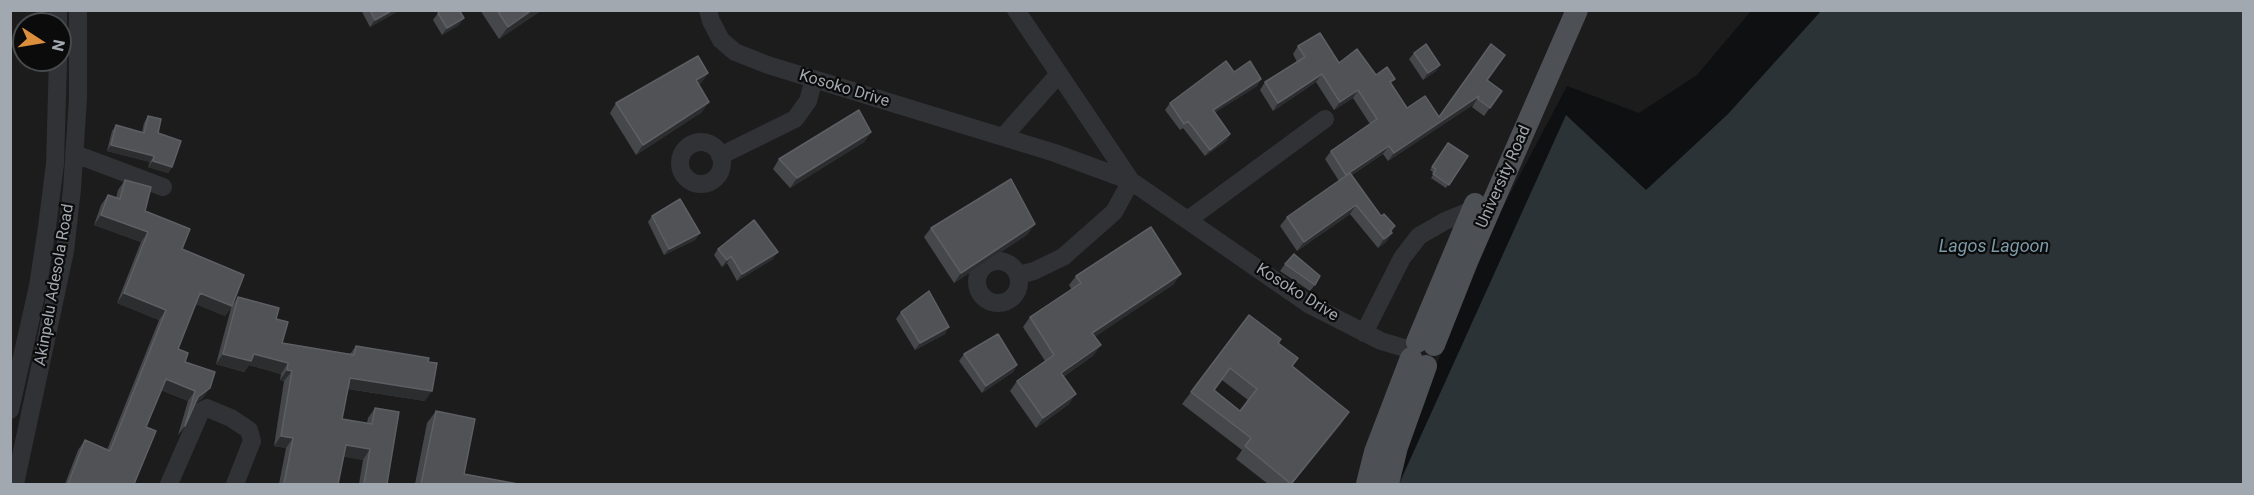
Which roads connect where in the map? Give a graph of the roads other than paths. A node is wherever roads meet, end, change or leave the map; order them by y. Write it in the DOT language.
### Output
graph roads {
  1 [pos="78,10"];
  2 [pos="708,10"];
  3 [pos="1016,10"];
  4 [pos="1562,10"];
  5 [pos="1577,10"];
  6 [pos="58,72"];
  7 [pos="1058,75"];
  8 [pos="814,80"];
  9 [pos="1325,120"];
  10 [pos="1003,137"];
  11 [pos="75,154"];
  12 [pos="720,156"];
  13 [pos="1131,181"];
  14 [pos="163,187"];
  15 [pos="1472,210"];
  16 [pos="1189,219"];
  17 [pos="1018,275"];
  18 [pos="1364,333"];
  19 [pos="1420,352"];
  20 [pos="10,410"];
  21 [pos="15,484"];
  22 [pos="169,484"];
  23 [pos="235,484"];
  24 [pos="1367,484"];
  25 [pos="1388,484"];
  1 -- 11 [label="street, Akinpelu Adesola Road"];
  2 -- 8 [label="street, Kosoko Drive"];
  3 -- 7 [label="street, Kosoko Drive"];
  4 -- 15 [label="main road, University Road"];
  5 -- 19 [label="main road, University Road"];
  6 -- 20 [label="street, Akinpelu Adesola Road"];
  7 -- 10 [label="street"];
  7 -- 13 [label="street, Kosoko Drive"];
  8 -- 10 [label="street, Kosoko Drive"];
  8 -- 12 [label="street"];
  9 -- 16 [label="street"];
  10 -- 13 [label="street, Kosoko Drive"];
  11 -- 14 [label="street"];
  11 -- 21 [label="street, Akinpelu Adesola Road"];
  13 -- 16 [label="street, Kosoko Drive"];
  13 -- 17 [label="street"];
  15 -- 18 [label="street"];
  15 -- 19 [label="main road, University Road"];
  16 -- 18 [label="street, Kosoko Drive"];
  18 -- 19 [label="street, Kosoko Drive"];
  19 -- 24 [label="main road, University Road"];
  19 -- 25 [label="main road, University Road"];
  22 -- 23 [label="street"];
}
